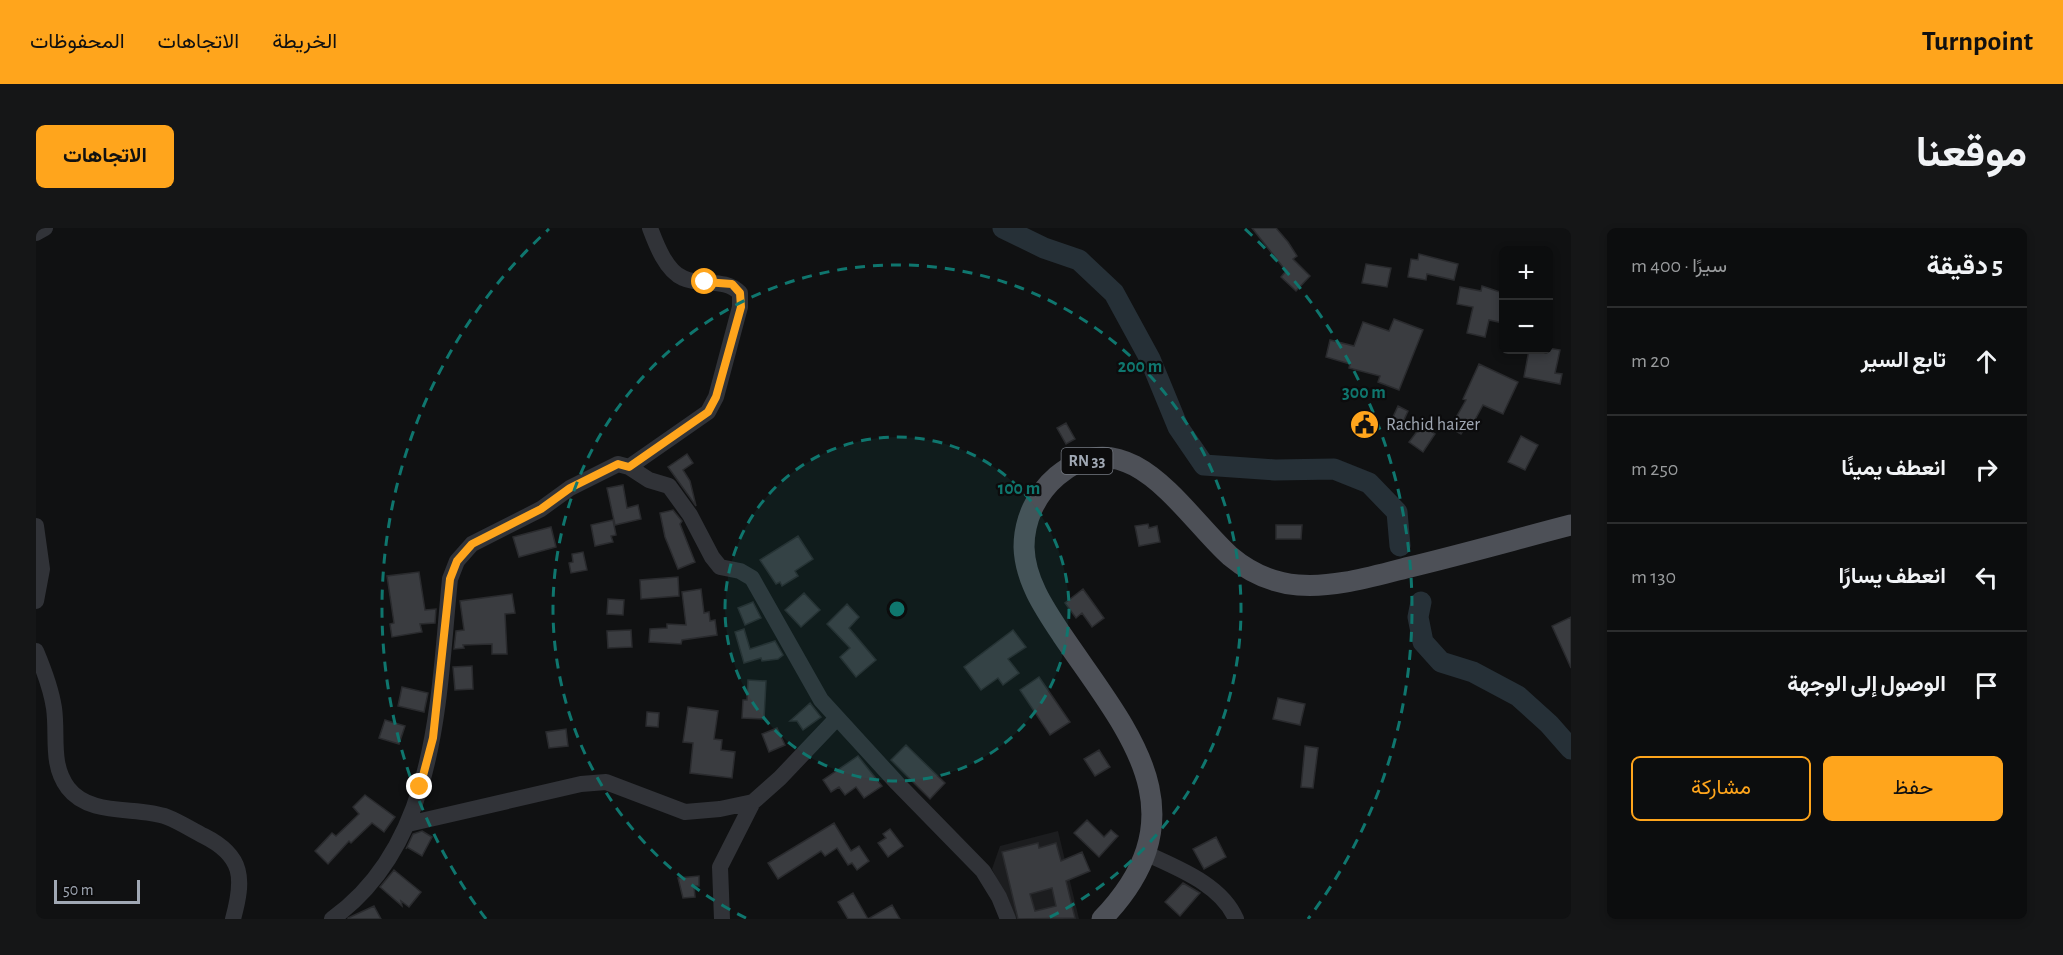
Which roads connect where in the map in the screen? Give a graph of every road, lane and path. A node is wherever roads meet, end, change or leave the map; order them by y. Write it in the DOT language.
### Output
graph roads {
  1 [pos="45,228"];
  2 [pos="36,233"];
  3 [pos="654,233"];
  4 [pos="629,467"];
  5 [pos="1571,525"];
  6 [pos="36,526"];
  7 [pos="36,602"];
  8 [pos="36,651"];
  9 [pos="837,718"];
  10 [pos="753,802"];
  11 [pos="408,824"];
  12 [pos="1145,853"];
  13 [pos="233,919"];
  14 [pos="332,919"];
  15 [pos="722,919"];
  16 [pos="1008,919"];
  17 [pos="1102,919"];
  18 [pos="1236,919"];
  1 -- 2 [label="street"];
  3 -- 4 [label="street"];
  4 -- 9 [label="street"];
  4 -- 11 [label="street"];
  5 -- 12 [label="main road, RN 33"];
  6 -- 7 [label="street"];
  8 -- 13 [label="street"];
  9 -- 10 [label="street"];
  9 -- 16 [label="street"];
  10 -- 11 [label="street"];
  10 -- 15 [label="street"];
  11 -- 14 [label="street"];
  12 -- 17 [label="main road, RN 33"];
  12 -- 18 [label="street"];
}
